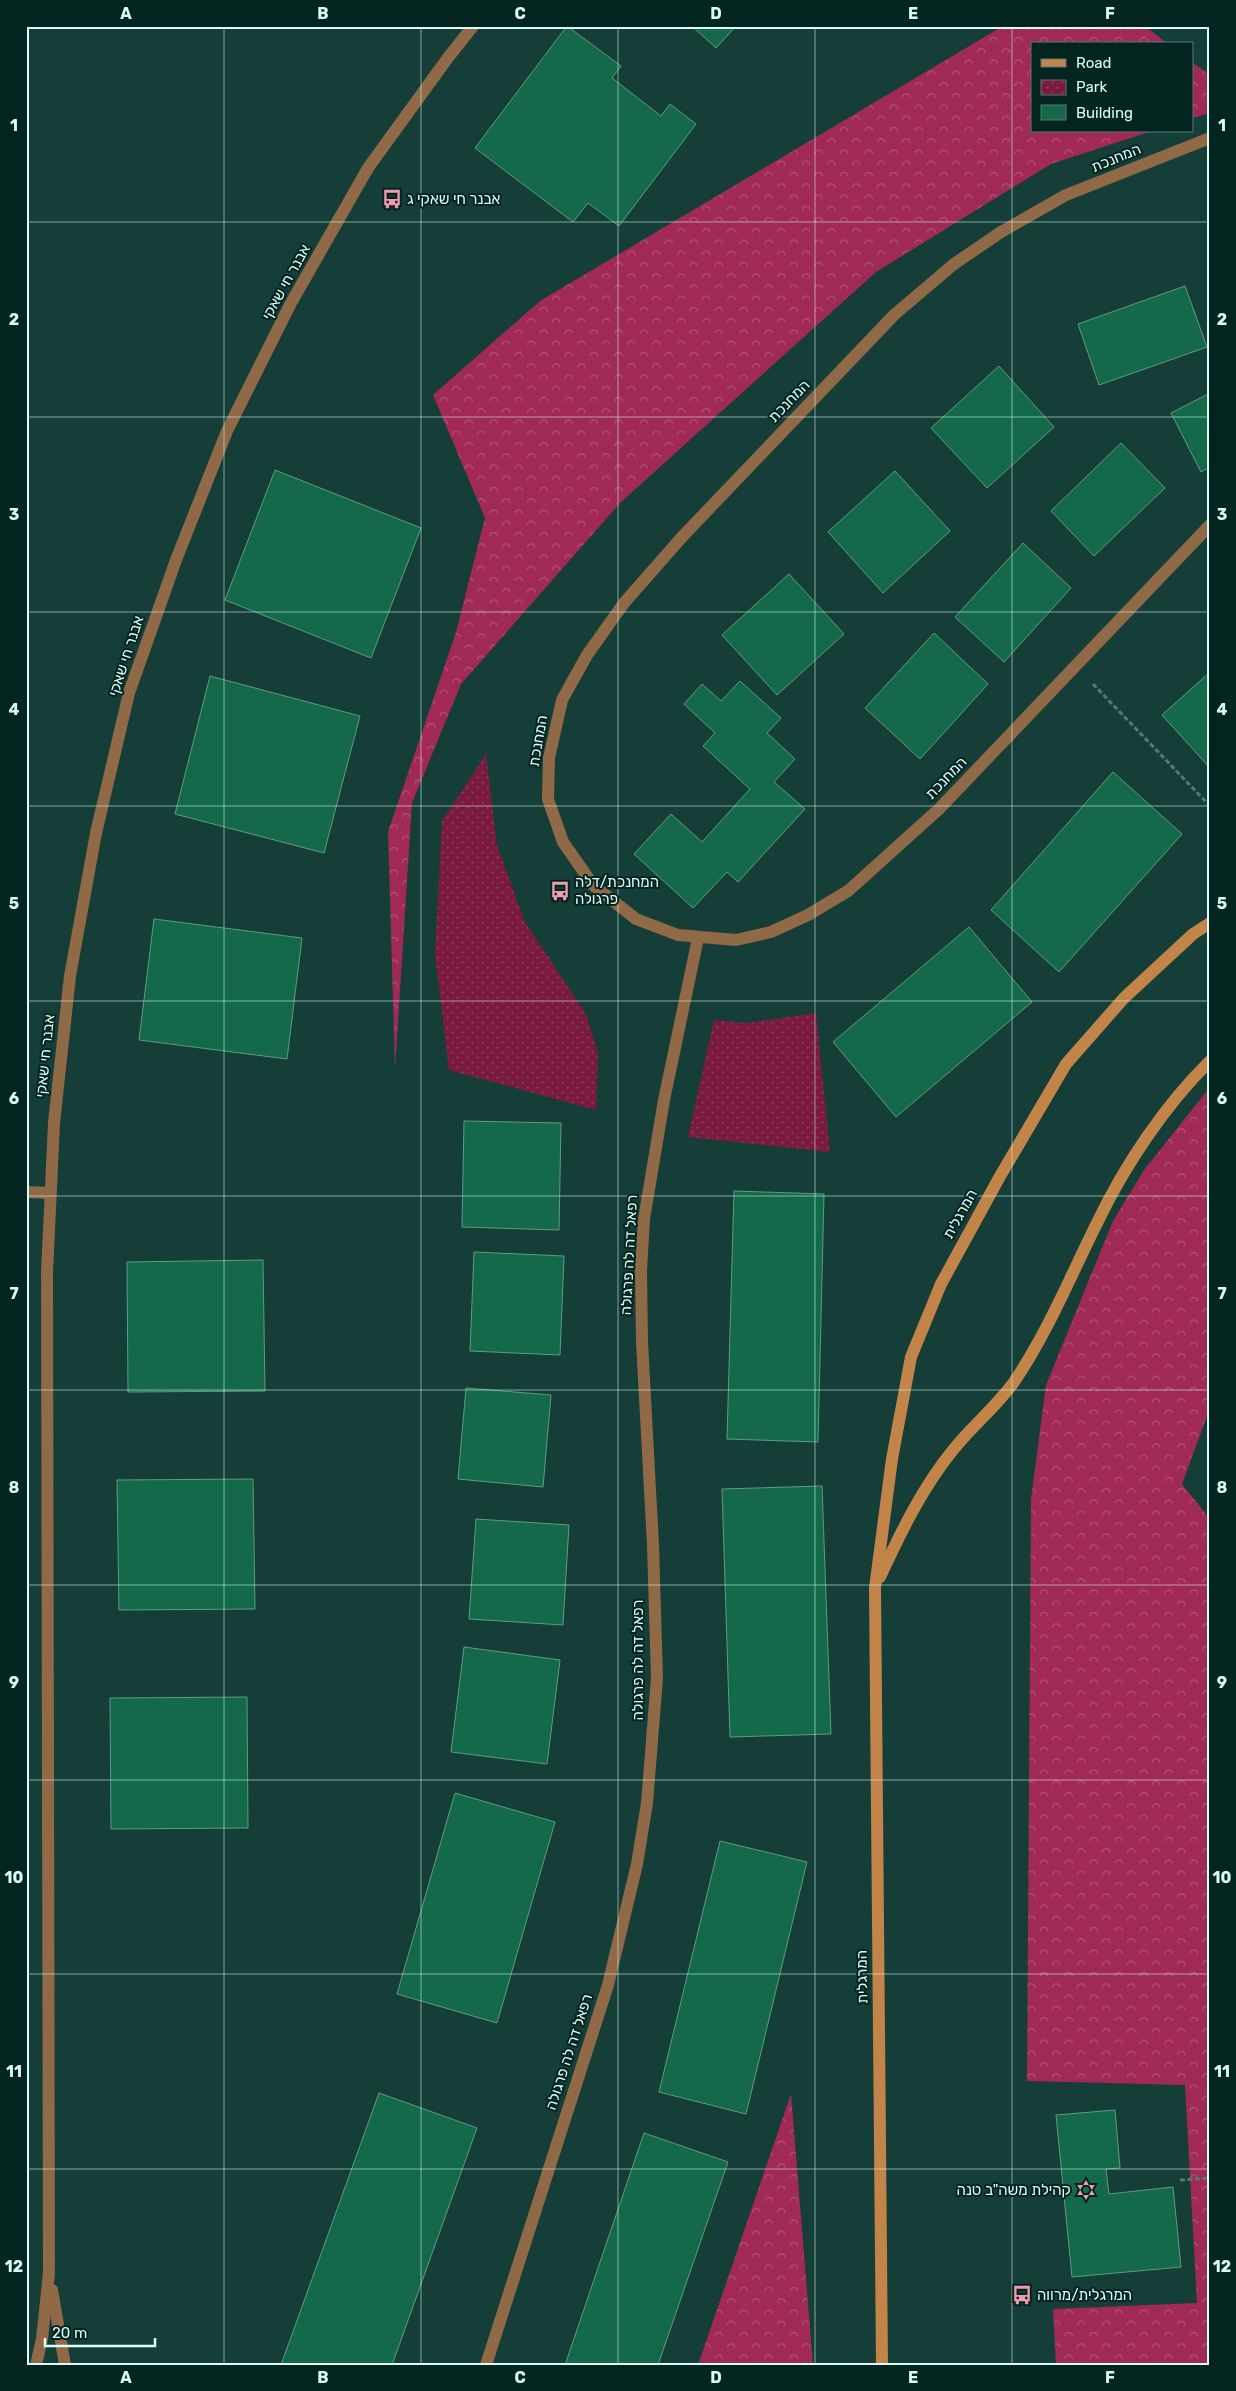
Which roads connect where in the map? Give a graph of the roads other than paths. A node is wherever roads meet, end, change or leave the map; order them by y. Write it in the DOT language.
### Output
graph roads {
  1 [pos="474,26"];
  2 [pos="1210,138"];
  3 [pos="1210,525"];
  4 [pos="1210,923"];
  5 [pos="698,938"];
  6 [pos="1210,1061"];
  7 [pos="26,1192"];
  8 [pos="50,1193"];
  9 [pos="875,1588"];
  10 [pos="49,2273"];
  11 [pos="36,2365"];
  12 [pos="66,2365"];
  13 [pos="486,2365"];
  14 [pos="882,2365"];
  1 -- 8 [label="street, אבנר חי שאקי"];
  2 -- 5 [label="street, המחנכת"];
  3 -- 5 [label="street, המחנכת"];
  4 -- 9 [label="street, המרגלית"];
  5 -- 13 [label="street, רפאל דה לה פרגולה"];
  6 -- 9 [label="street, המרגלית"];
  7 -- 8 [label="street"];
  8 -- 10 [label="street, אבנר חי שאקי"];
  9 -- 14 [label="street, המרגלית"];
  10 -- 11 [label="street, אבנר חי שאקי"];
  10 -- 12 [label="street, אבנר חי שאקי"];
}
